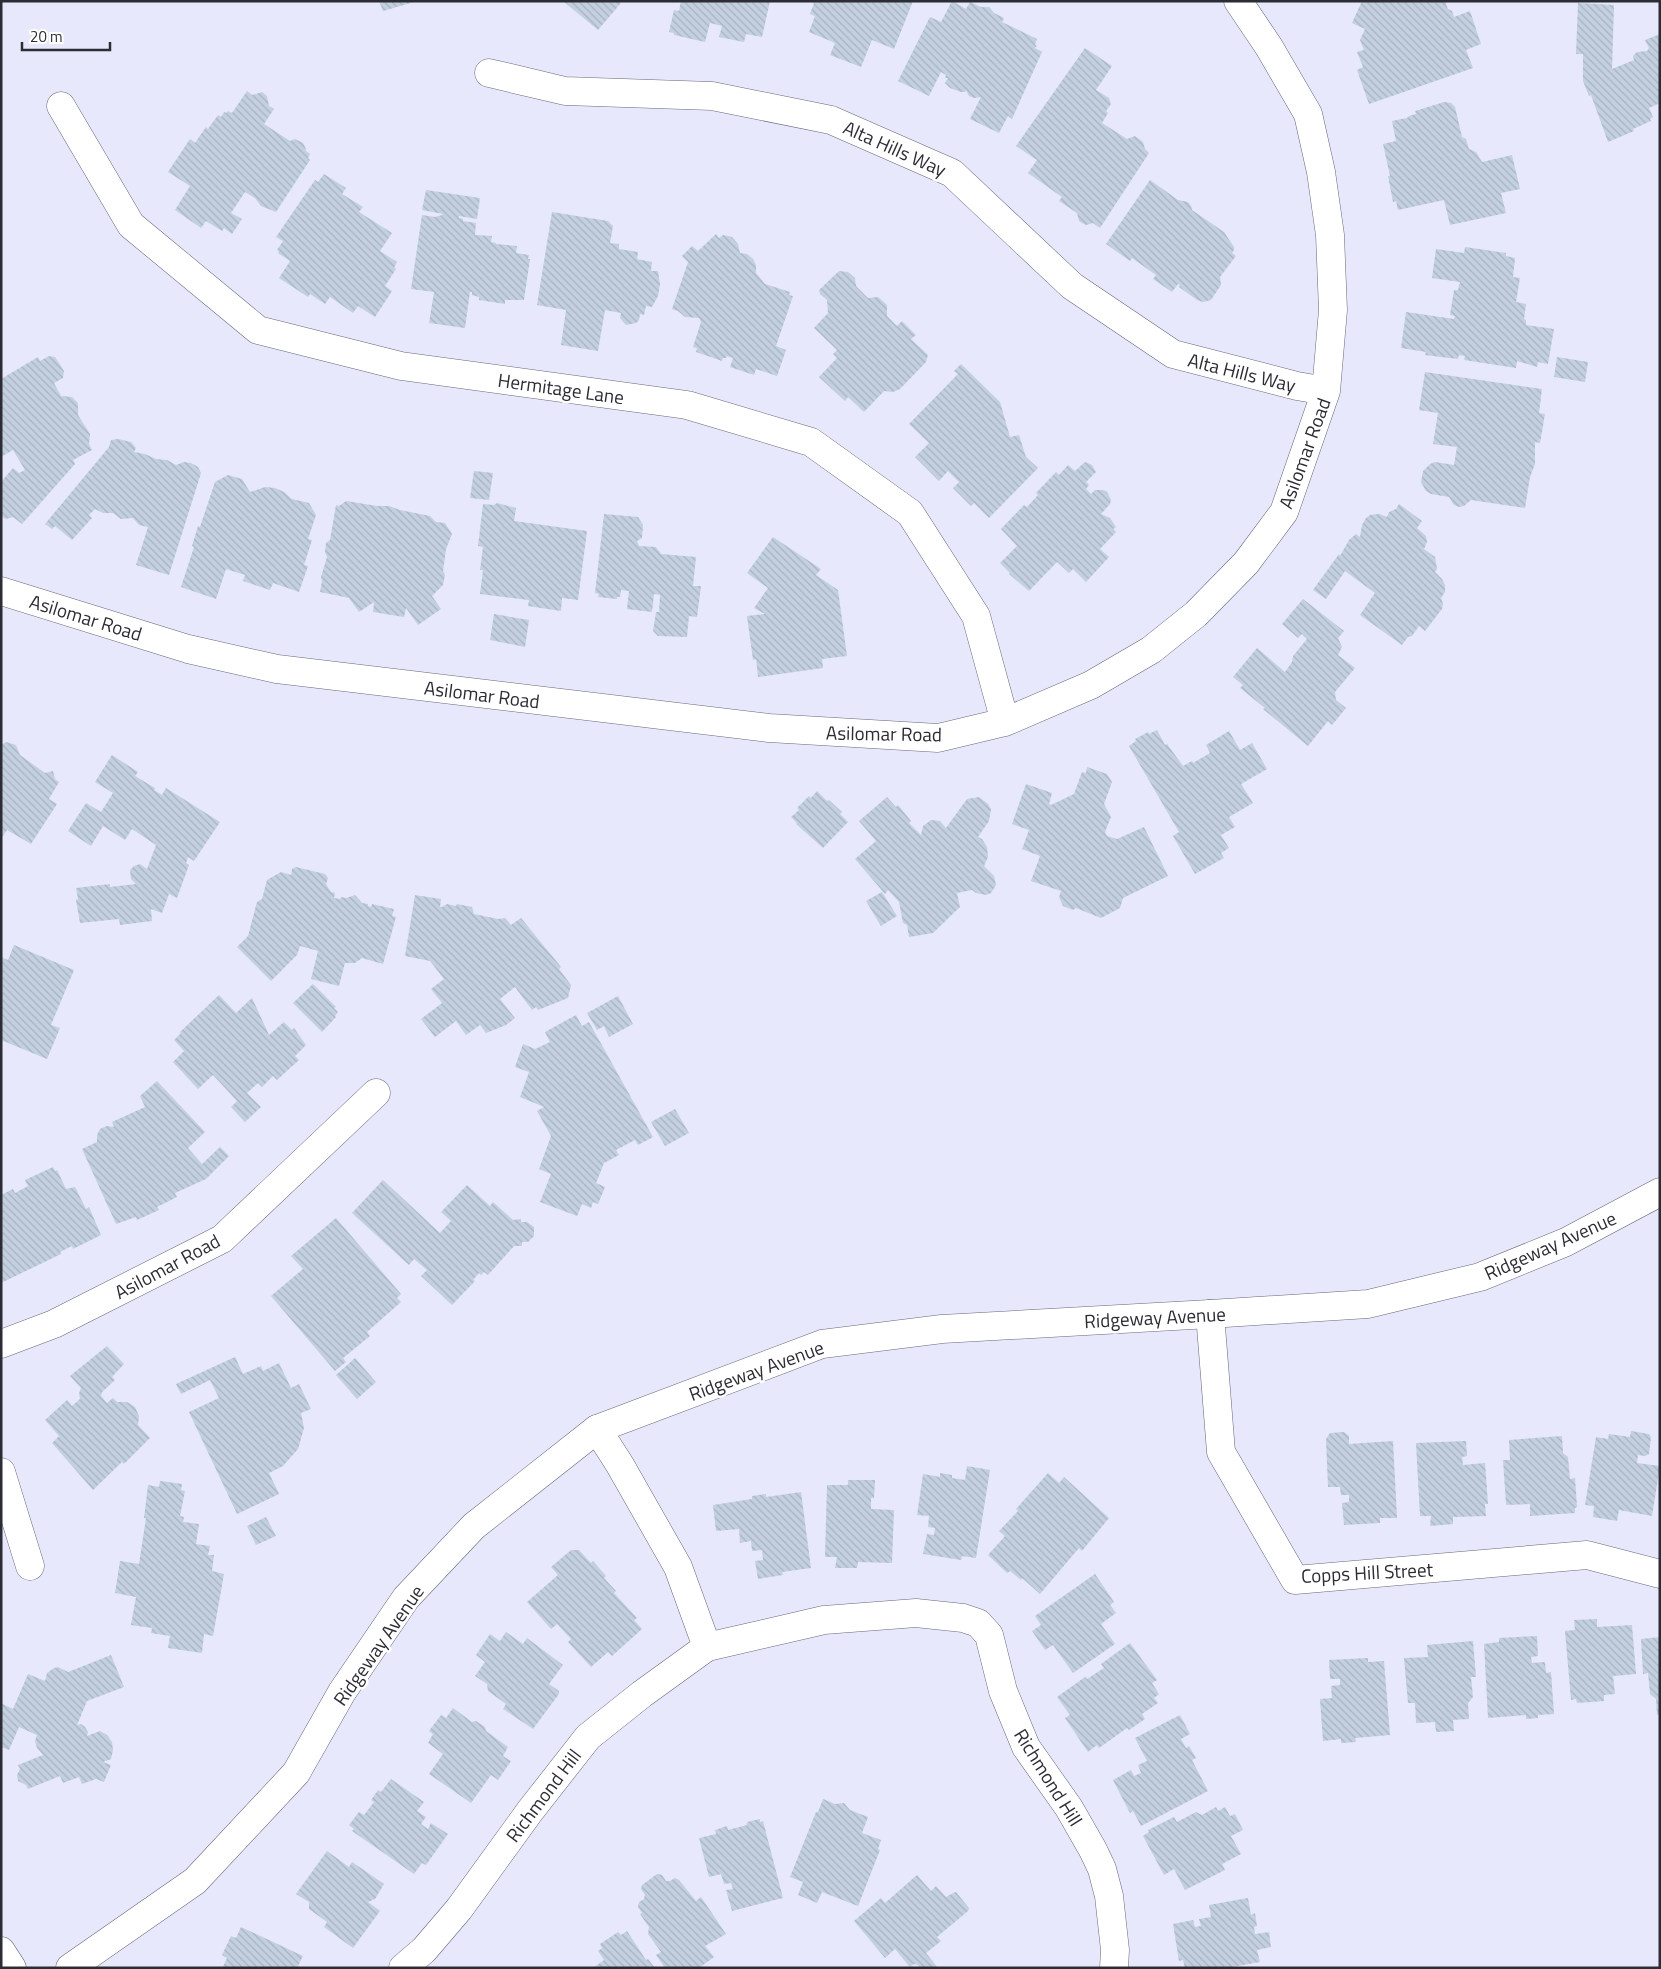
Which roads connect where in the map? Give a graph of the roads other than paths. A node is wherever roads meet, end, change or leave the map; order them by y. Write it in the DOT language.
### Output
graph roads {
  1 [pos="1238,1"];
  2 [pos="489,73"];
  3 [pos="61,106"];
  4 [pos="1326,391"];
  5 [pos="1,591"];
  6 [pos="1006,722"];
  7 [pos="376,1094"];
  8 [pos="1659,1193"];
  9 [pos="1210,1314"];
  10 [pos="1,1344"];
  11 [pos="597,1429"];
  12 [pos="1,1472"];
  13 [pos="30,1566"];
  14 [pos="1660,1574"];
  15 [pos="707,1647"];
  16 [pos="1,1951"];
  17 [pos="12,1968"];
  18 [pos="70,1968"];
  19 [pos="402,1968"];
  20 [pos="1114,1968"];
  1 -- 4 [label="street, Asilomar Road"];
  2 -- 4 [label="street, Alta Hills Way"];
  3 -- 6 [label="street, Hermitage Lane"];
  4 -- 6 [label="street, Asilomar Road"];
  5 -- 6 [label="street, Asilomar Road"];
  7 -- 10 [label="street, Asilomar Road"];
  8 -- 9 [label="street, Ridgeway Avenue"];
  9 -- 11 [label="street, Ridgeway Avenue"];
  9 -- 14 [label="street, Copps Hill Street"];
  11 -- 15 [label="street"];
  11 -- 18 [label="street, Ridgeway Avenue"];
  12 -- 13 [label="street"];
  15 -- 19 [label="street, Richmond Hill"];
  15 -- 20 [label="street, Richmond Hill"];
  16 -- 17 [label="street"];
}
